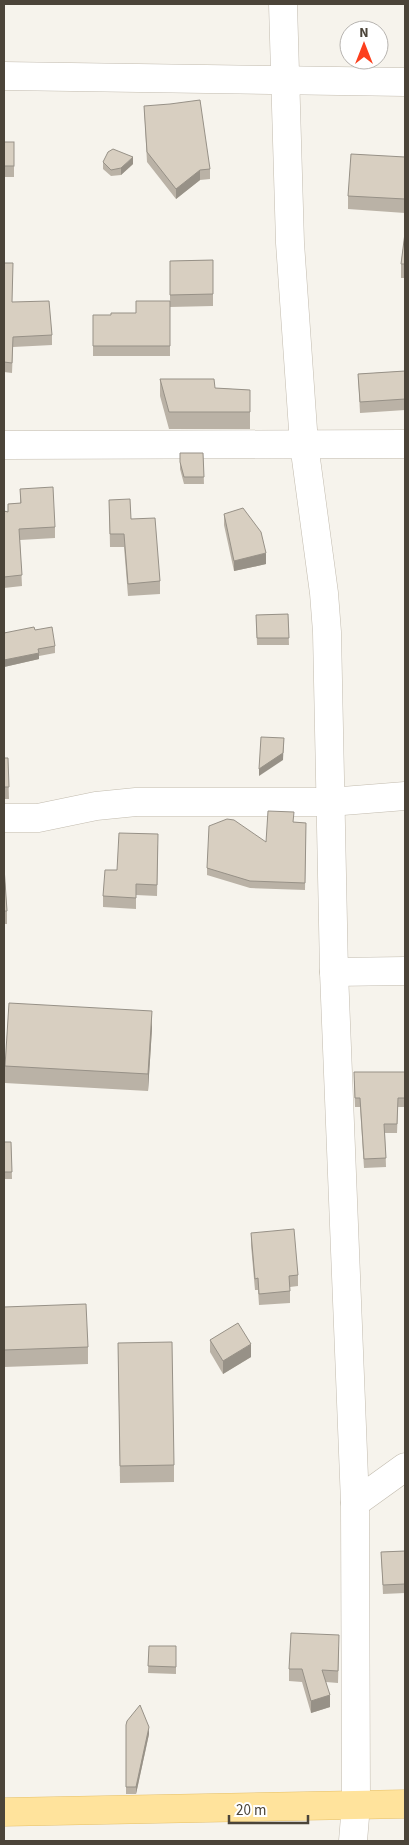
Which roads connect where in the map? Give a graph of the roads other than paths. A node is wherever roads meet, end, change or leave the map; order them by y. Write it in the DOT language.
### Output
graph roads {
  1 [pos="283,4"];
  2 [pos="4,76"];
  3 [pos="286,80"];
  4 [pos="405,82"];
  5 [pos="4,444"];
  6 [pos="304,444"];
  7 [pos="405,444"];
  8 [pos="405,796"];
  9 [pos="330,802"];
  10 [pos="4,818"];
  11 [pos="405,971"];
  12 [pos="334,972"];
  13 [pos="405,1466"];
  14 [pos="355,1504"];
  15 [pos="405,1804"];
  16 [pos="356,1805"];
  17 [pos="4,1812"];
  18 [pos="353,1841"];
  1 -- 3 [label="street"];
  2 -- 3 [label="street"];
  3 -- 4 [label="street"];
  3 -- 6 [label="street"];
  5 -- 6 [label="street"];
  6 -- 7 [label="street"];
  6 -- 9 [label="street"];
  8 -- 9 [label="street"];
  9 -- 10 [label="street"];
  9 -- 12 [label="street"];
  11 -- 12 [label="street"];
  12 -- 14 [label="street"];
  13 -- 14 [label="street"];
  14 -- 16 [label="street"];
  15 -- 16 [label="main road"];
  16 -- 17 [label="main road"];
  16 -- 18 [label="street"];
}
